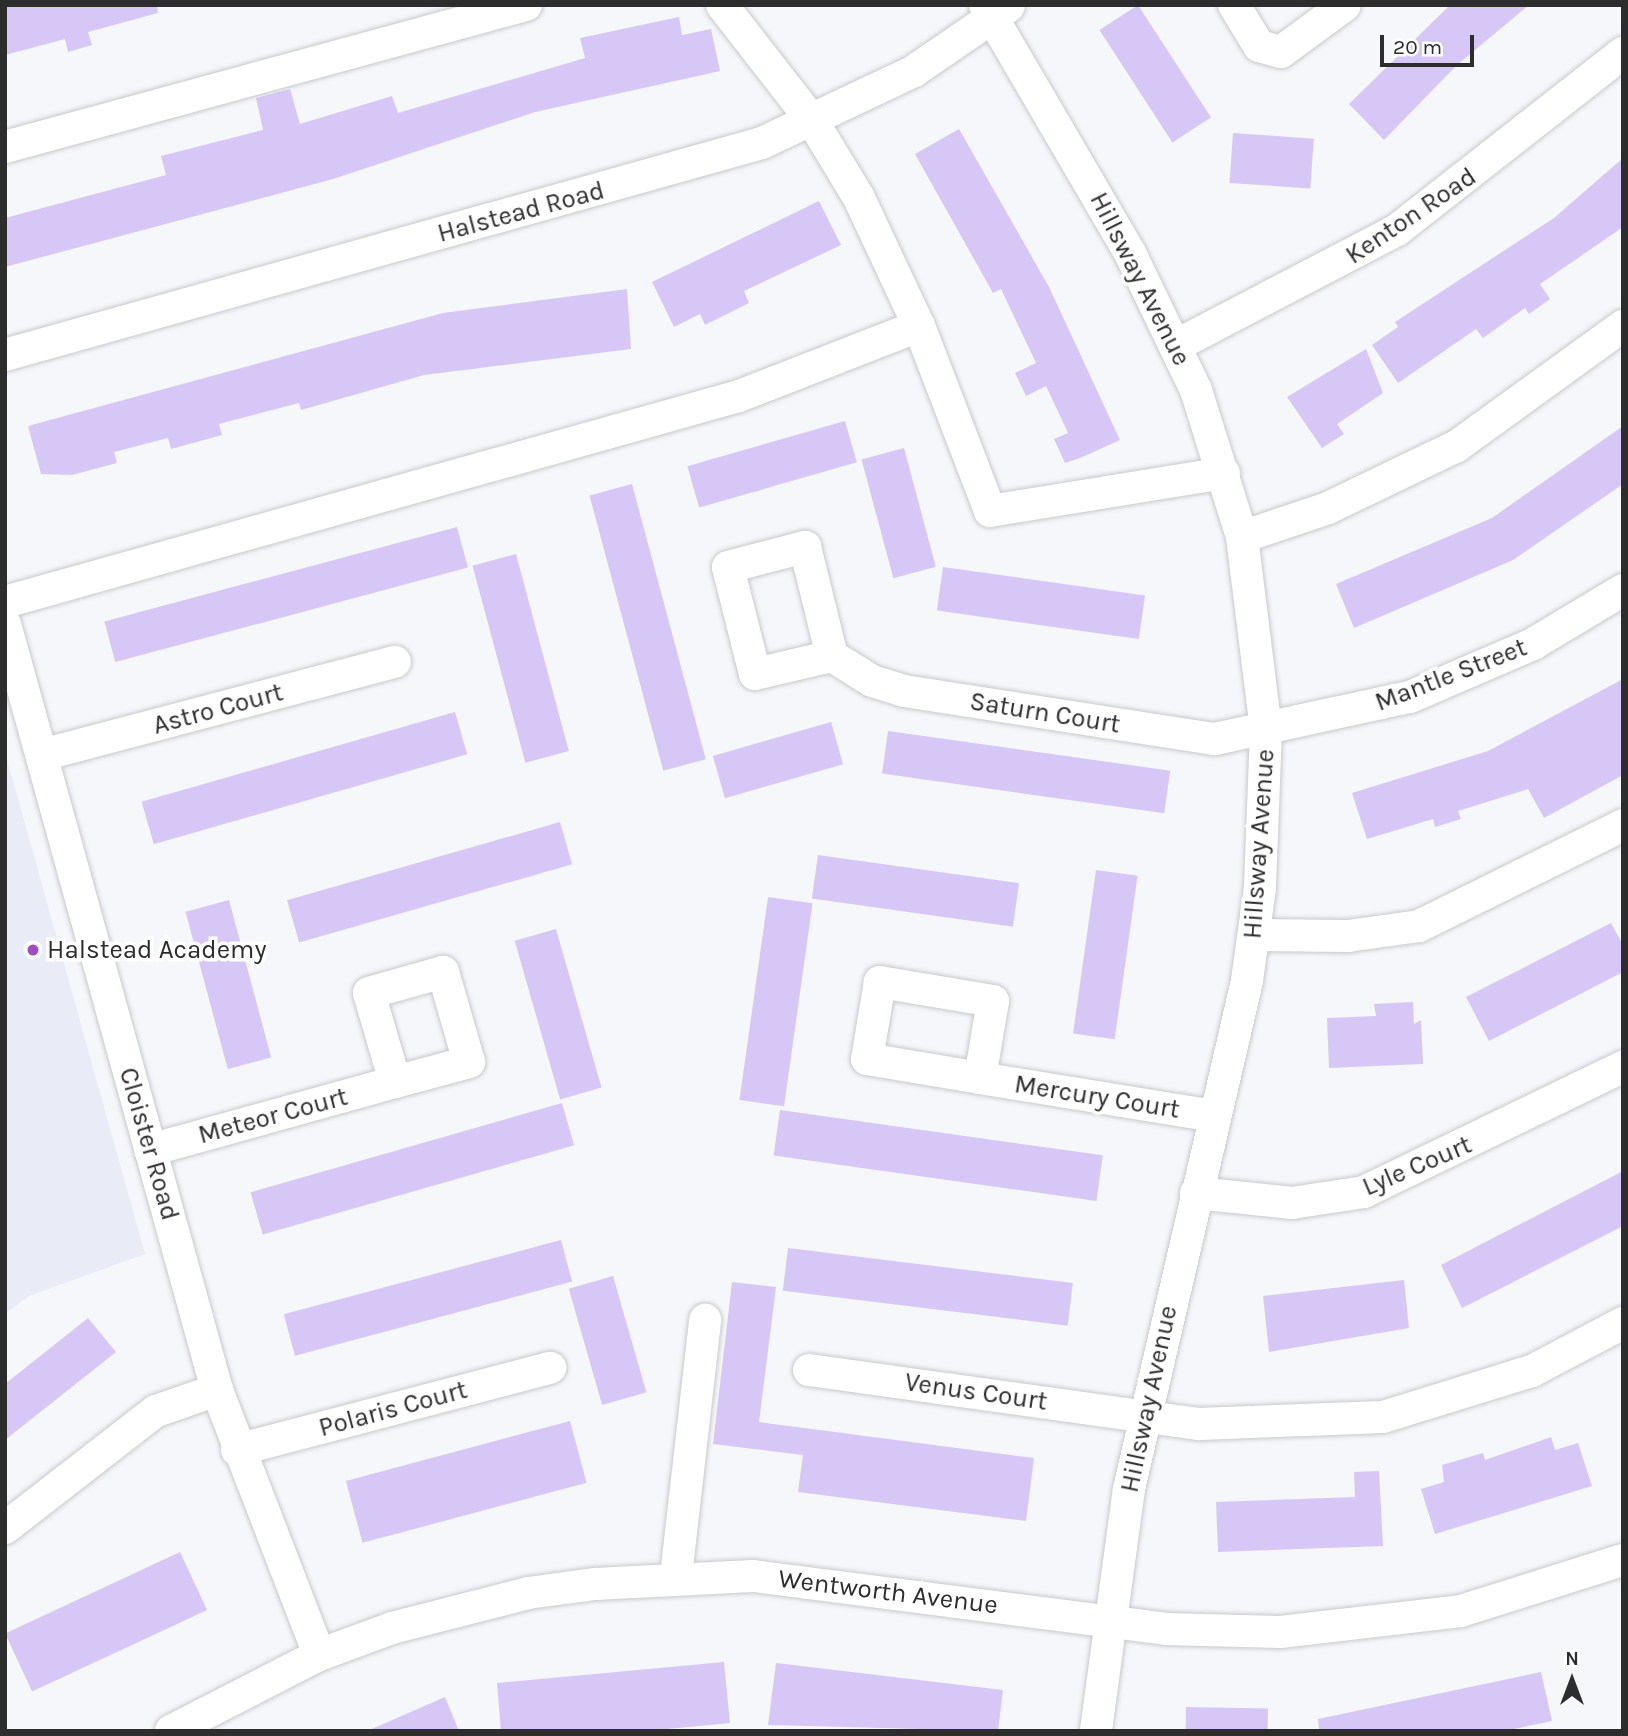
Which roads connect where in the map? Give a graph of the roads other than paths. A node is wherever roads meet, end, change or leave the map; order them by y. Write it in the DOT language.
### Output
graph roads {
  1 [pos="526,5"];
  2 [pos="722,5"];
  3 [pos="1234,5"];
  4 [pos="1345,5"];
  5 [pos="997,10"];
  6 [pos="1623,53"];
  7 [pos="813,122"];
  8 [pos="5,147"];
  9 [pos="919,326"];
  10 [pos="1623,326"];
  11 [pos="1177,345"];
  12 [pos="5,355"];
  13 [pos="1224,473"];
  14 [pos="1242,537"];
  15 [pos="1623,590"];
  16 [pos="5,602"];
  17 [pos="5,624"];
  18 [pos="832,656"];
  19 [pos="395,662"];
  20 [pos="1266,730"];
  21 [pos="41,755"];
  22 [pos="1623,825"];
  23 [pos="1255,935"];
  24 [pos="1623,1067"];
  25 [pos="980,1078"];
  26 [pos="395,1082"];
  27 [pos="1214,1116"];
  28 [pos="150,1150"];
  29 [pos="1195,1193"];
  30 [pos="705,1320"];
  31 [pos="1623,1323"];
  32 [pos="550,1368"];
  33 [pos="809,1370"];
  34 [pos="217,1390"];
  35 [pos="1144,1415"];
  36 [pos="237,1450"];
  37 [pos="5,1528"];
  38 [pos="1623,1560"];
  39 [pos="676,1576"];
  40 [pos="1107,1622"];
  41 [pos="319,1655"];
  42 [pos="171,1731"];
  43 [pos="1096,1731"];
  1 -- 8 [label="street"];
  2 -- 7 [label="street"];
  3 -- 4 [label="street"];
  5 -- 7 [label="street, Halstead Road"];
  5 -- 11 [label="street, Hillsway Avenue"];
  6 -- 11 [label="street, Kenton Road"];
  7 -- 9 [label="street"];
  7 -- 12 [label="street, Halstead Road"];
  9 -- 13 [label="street"];
  9 -- 16 [label="street"];
  10 -- 14 [label="street"];
  11 -- 13 [label="street, Hillsway Avenue"];
  13 -- 14 [label="street, Hillsway Avenue"];
  14 -- 20 [label="street, Hillsway Avenue"];
  15 -- 20 [label="street, Mantle Street"];
  17 -- 21 [label="street, Cloister Road"];
  18 -- 20 [label="street, Saturn Court"];
  19 -- 21 [label="street, Astro Court"];
  20 -- 23 [label="street, Hillsway Avenue"];
  21 -- 28 [label="street, Cloister Road"];
  22 -- 23 [label="street"];
  23 -- 27 [label="street, Hillsway Avenue"];
  24 -- 29 [label="street, Lyle Court"];
  25 -- 27 [label="street, Mercury Court"];
  26 -- 28 [label="street, Meteor Court"];
  27 -- 29 [label="street, Hillsway Avenue"];
  28 -- 34 [label="street, Cloister Road"];
  29 -- 35 [label="street, Hillsway Avenue"];
  30 -- 39 [label="street"];
  31 -- 35 [label="street, Venus Court"];
  32 -- 36 [label="street, Polaris Court"];
  33 -- 35 [label="street, Venus Court"];
  34 -- 36 [label="street, Cloister Road"];
  34 -- 37 [label="street"];
  35 -- 40 [label="street, Hillsway Avenue"];
  36 -- 41 [label="street, Cloister Road"];
  38 -- 40 [label="street, Wentworth Avenue"];
  39 -- 40 [label="street, Wentworth Avenue"];
  39 -- 41 [label="street, Wentworth Avenue"];
  40 -- 43 [label="street, Hillsway Avenue"];
  41 -- 42 [label="street, Wentworth Avenue"];
}
